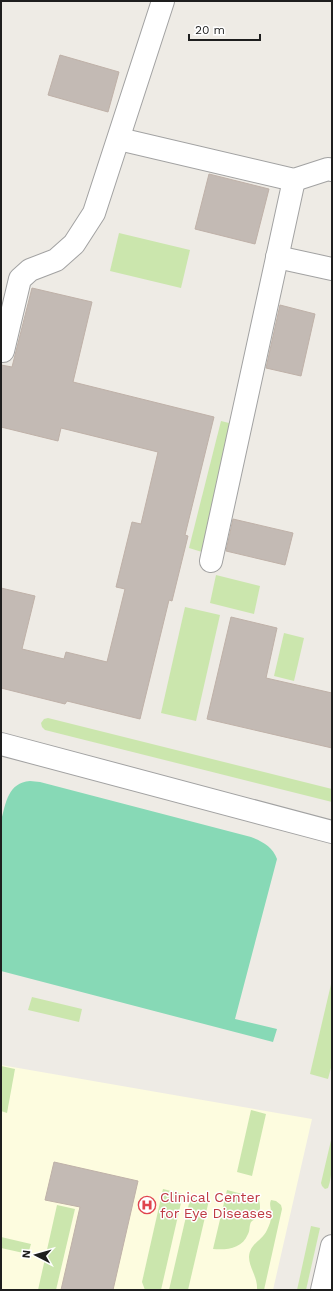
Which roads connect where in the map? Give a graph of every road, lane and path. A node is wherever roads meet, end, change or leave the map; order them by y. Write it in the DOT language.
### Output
graph roads {
  1 [pos="163,1"];
  2 [pos="118,139"];
  3 [pos="332,170"];
  4 [pos="294,180"];
  5 [pos="277,256"];
  6 [pos="332,269"];
  7 [pos="1,351"];
  8 [pos="211,561"];
  9 [pos="1,744"];
  10 [pos="332,832"];
  11 [pos="332,1246"];
  12 [pos="322,1290"];
  1 -- 2 [label="street"];
  2 -- 4 [label="street"];
  2 -- 7 [label="street"];
  3 -- 4 [label="street"];
  4 -- 5 [label="street"];
  5 -- 6 [label="street"];
  5 -- 8 [label="street"];
  9 -- 10 [label="street"];
  11 -- 12 [label="street"];
}
